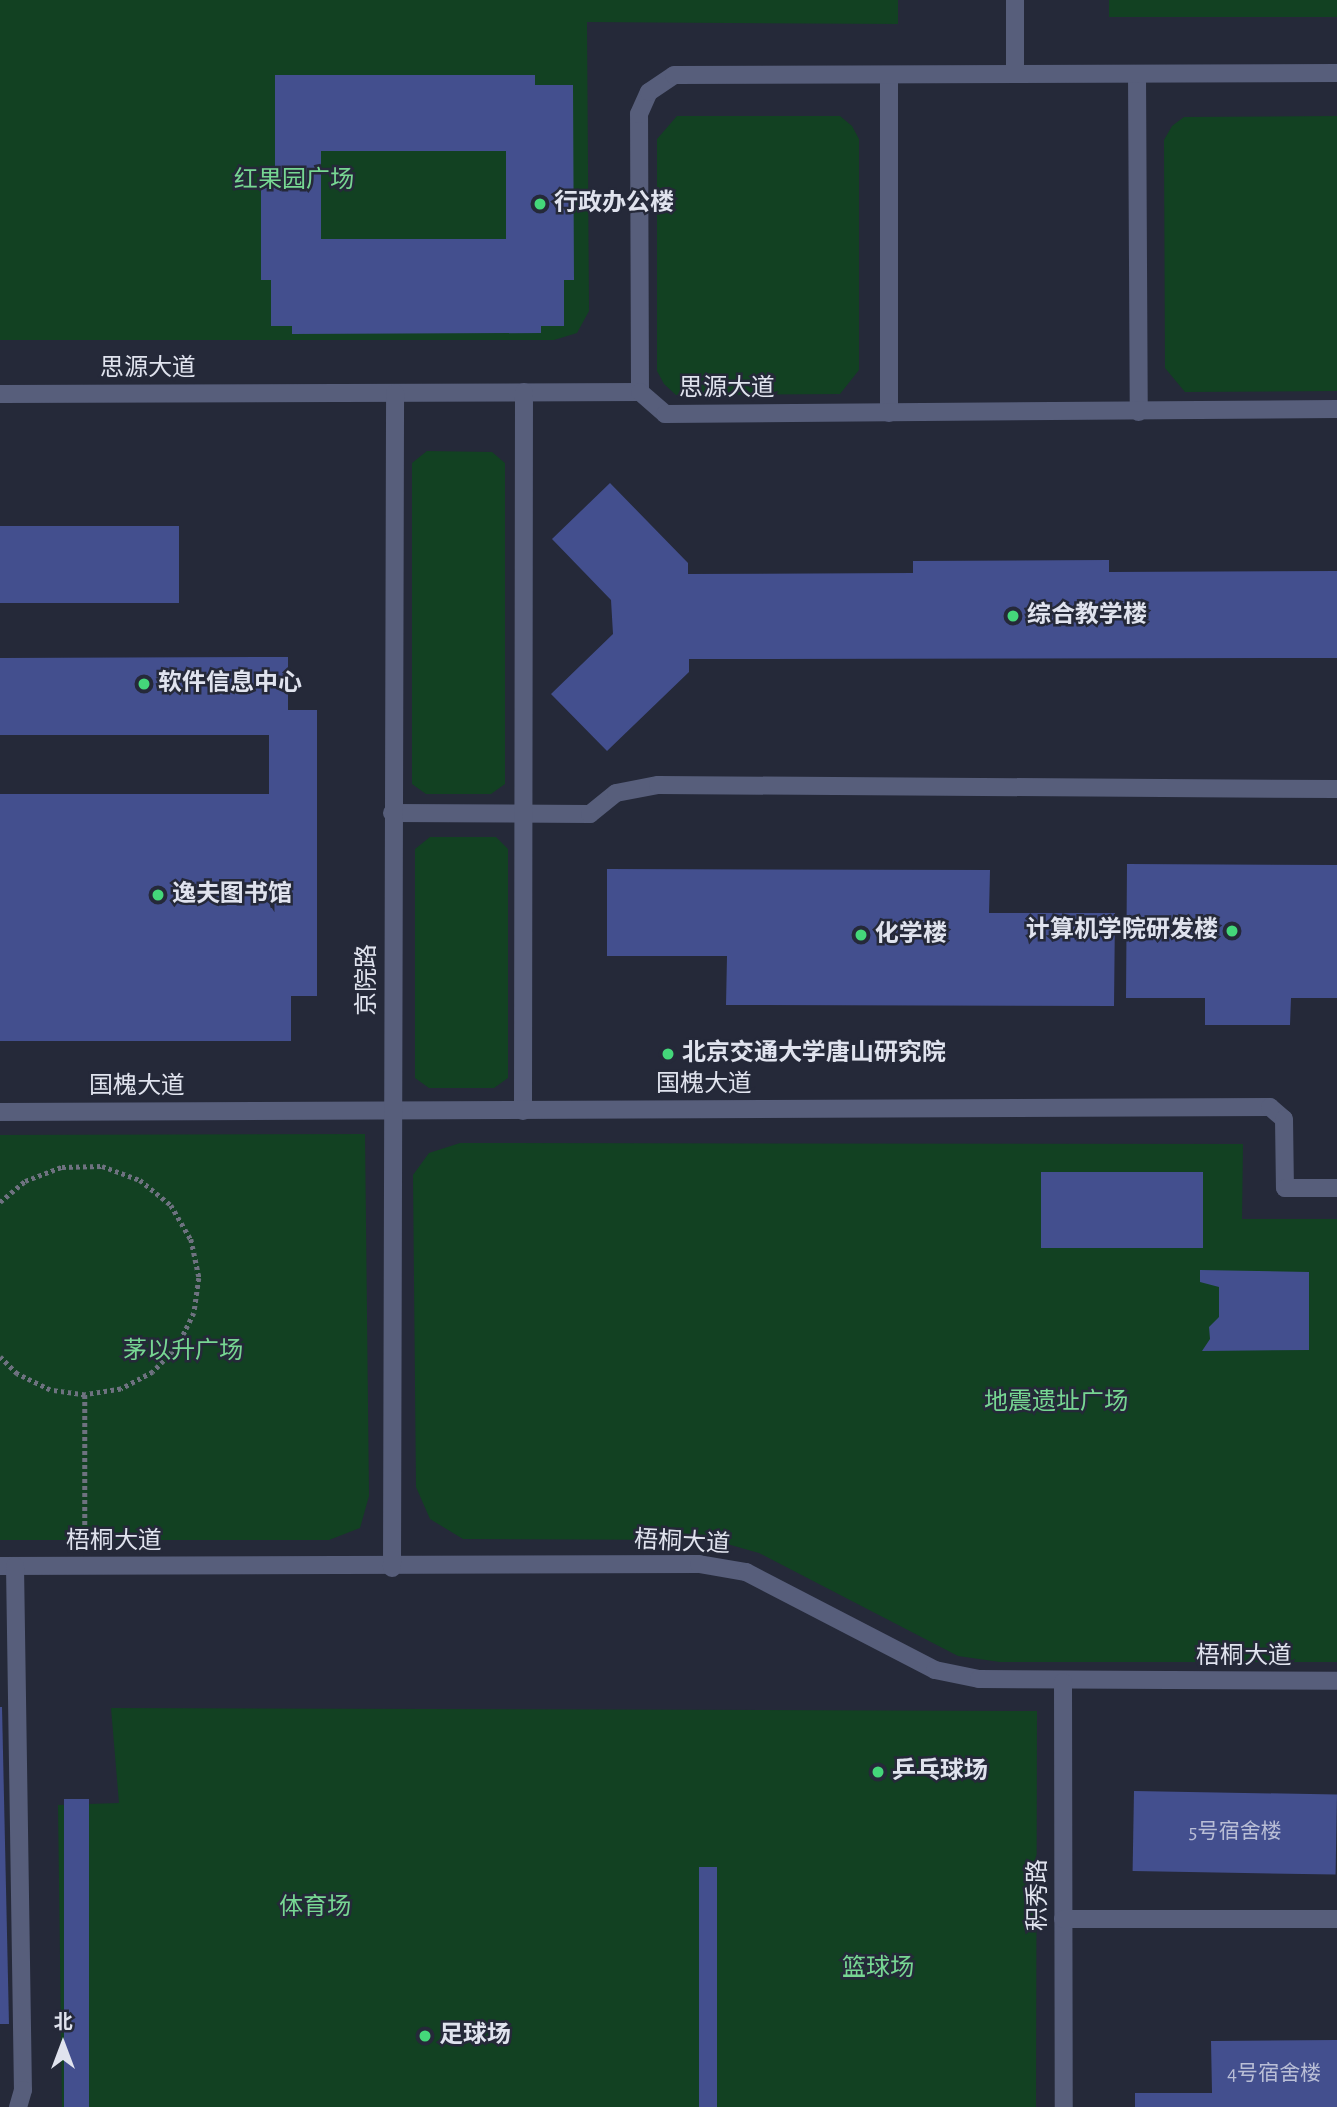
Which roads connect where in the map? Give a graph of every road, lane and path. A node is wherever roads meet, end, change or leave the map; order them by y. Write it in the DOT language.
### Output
graph roads {
  1 [pos="1015,0"];
  2 [pos="1337,73"];
  3 [pos="1015,74"];
  4 [pos="1137,74"];
  5 [pos="889,75"];
  6 [pos="524,392"];
  7 [pos="640,392"];
  8 [pos="395,393"];
  9 [pos="0,394"];
  10 [pos="1337,409"];
  11 [pos="1139,412"];
  12 [pos="889,413"];
  13 [pos="1337,789"];
  14 [pos="392,813"];
  15 [pos="522,813"];
  16 [pos="392,1111"];
  17 [pos="523,1111"];
  18 [pos="0,1112"];
  19 [pos="1337,1188"];
  20 [pos="0,1202"];
  21 [pos="0,1357"];
  22 [pos="85,1395"];
  23 [pos="7,1566"];
  24 [pos="85,1566"];
  25 [pos="391,1568"];
  26 [pos="1337,1681"];
  27 [pos="1063,1682"];
  28 [pos="1063,1919"];
  29 [pos="1337,1919"];
  30 [pos="18,2107"];
  31 [pos="1064,2107"];
  1 -- 3 [label="lane"];
  2 -- 4 [label="lane"];
  3 -- 4 [label="lane"];
  3 -- 5 [label="lane"];
  4 -- 11 [label="lane"];
  5 -- 7 [label="lane"];
  5 -- 12 [label="lane"];
  6 -- 7 [label="lane, 思源大道"];
  6 -- 8 [label="lane, 思源大道"];
  6 -- 15 [label="lane"];
  7 -- 12 [label="lane, 思源大道"];
  8 -- 9 [label="lane, 思源大道"];
  8 -- 14 [label="lane, 京院路"];
  10 -- 11 [label="lane, 思源大道"];
  11 -- 12 [label="lane, 思源大道"];
  13 -- 15 [label="lane"];
  14 -- 15 [label="lane"];
  14 -- 16 [label="lane, 京院路"];
  15 -- 17 [label="lane"];
  16 -- 17 [label="lane, 国槐大道"];
  16 -- 18 [label="lane, 国槐大道"];
  16 -- 25 [label="lane, 京院路"];
  17 -- 19 [label="lane, 国槐大道"];
  20 -- 22 [label="path"];
  21 -- 22 [label="path"];
  22 -- 24 [label="path"];
  23 -- 24 [label="lane, 梧桐大道"];
  23 -- 30 [label="lane"];
  24 -- 25 [label="lane, 梧桐大道"];
  25 -- 27 [label="lane, 梧桐大道"];
  26 -- 27 [label="lane, 梧桐大道"];
  27 -- 28 [label="lane, 积秀路"];
  28 -- 29 [label="lane"];
  28 -- 31 [label="lane, 积秀路"];
}
